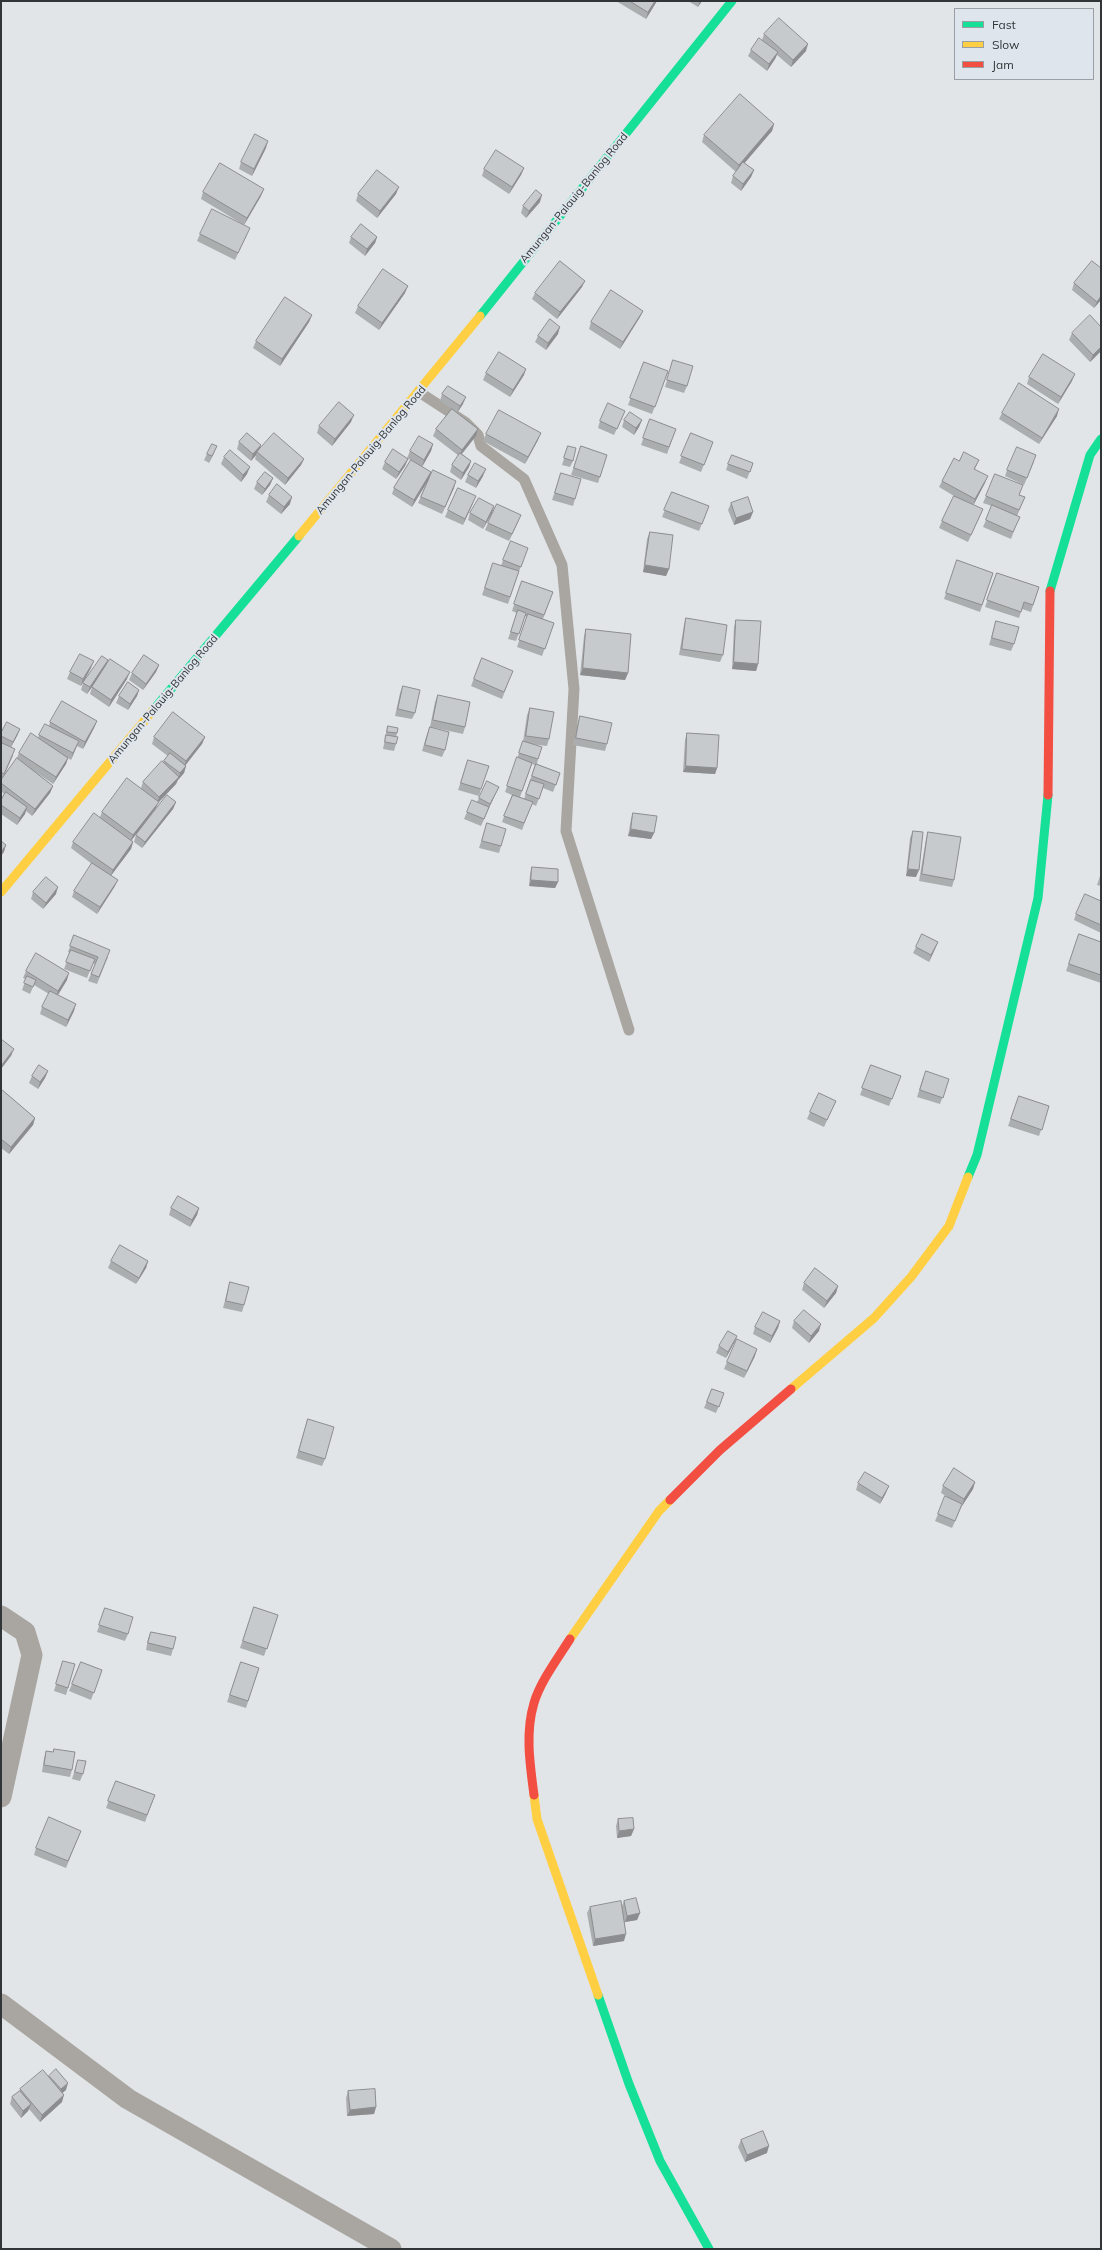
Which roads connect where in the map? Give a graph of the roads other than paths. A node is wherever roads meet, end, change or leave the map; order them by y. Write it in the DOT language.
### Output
graph roads {
  1 [pos="732,1"];
  2 [pos="419,392"];
  3 [pos="1101,439"];
  4 [pos="1,892"];
  5 [pos="629,1030"];
  6 [pos="1,1616"];
  7 [pos="1,1797"];
  8 [pos="1,2004"];
  9 [pos="392,2249"];
  10 [pos="709,2249"];
  1 -- 2 [label="street, Amungan-Palauig-Banlog Road"];
  2 -- 4 [label="street, Amungan-Palauig-Banlog Road"];
  2 -- 5 [label="lane"];
  3 -- 10 [label="street"];
  6 -- 7 [label="street"];
  8 -- 9 [label="street"];
}
